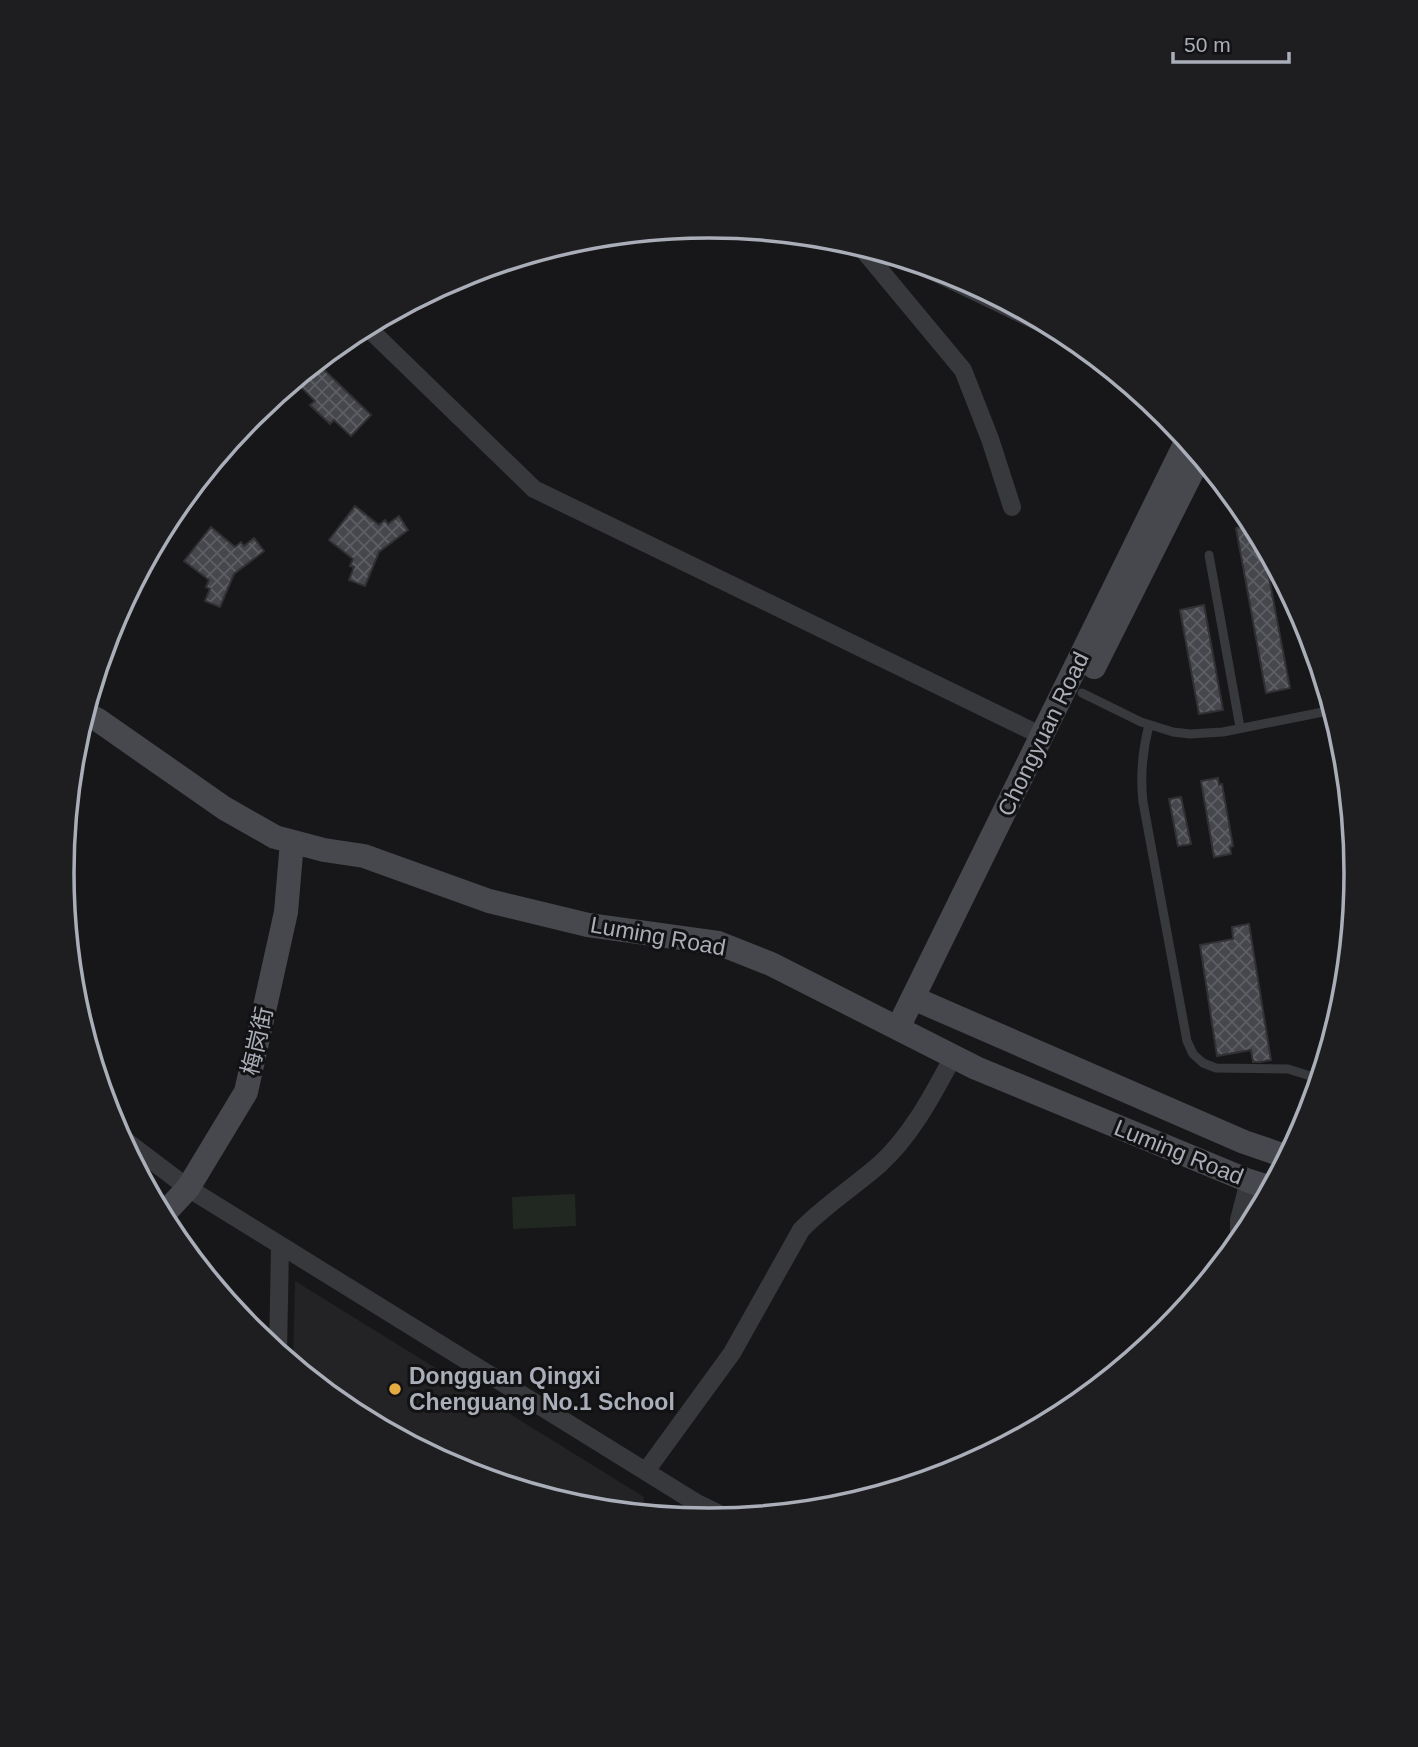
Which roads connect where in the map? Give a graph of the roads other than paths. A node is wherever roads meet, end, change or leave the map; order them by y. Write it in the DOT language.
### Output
graph roads {
  1 [pos="871,260"];
  2 [pos="374,334"];
  3 [pos="1182,449"];
  4 [pos="1196,465"];
  5 [pos="1012,507"];
  6 [pos="1209,555"];
  7 [pos="1082,693"];
  8 [pos="1324,712"];
  9 [pos="93,718"];
  10 [pos="1149,725"];
  11 [pos="1240,727"];
  12 [pos="1042,736"];
  13 [pos="292,842"];
  14 [pos="920,1001"];
  15 [pos="905,1031"];
  16 [pos="953,1057"];
  17 [pos="1311,1076"];
  18 [pos="136,1149"];
  19 [pos="1280,1154"];
  20 [pos="1260,1184"];
  21 [pos="188,1188"];
  22 [pos="169,1208"];
  23 [pos="1239,1224"];
  24 [pos="280,1246"];
  25 [pos="278,1340"];
  26 [pos="646,1471"];
  27 [pos="692,1509"];
  1 -- 5 [label="street"];
  2 -- 12 [label="street"];
  3 -- 12 [label="street, Chongyuan Road"];
  4 -- 7 [label="street, Chongyuan Road"];
  6 -- 11 [label="lane"];
  7 -- 10 [label="lane"];
  7 -- 14 [label="street, Chongyuan Road"];
  8 -- 11 [label="lane"];
  9 -- 13 [label="street, Luming Road"];
  10 -- 11 [label="lane"];
  10 -- 17 [label="lane"];
  12 -- 14 [label="street, Chongyuan Road"];
  13 -- 15 [label="street, Luming Road"];
  13 -- 21 [label="street, 梅岗街"];
  14 -- 15 [label="street, Chongyuan Road"];
  14 -- 19 [label="street, Luming Road"];
  15 -- 16 [label="street, Luming Road"];
  16 -- 20 [label="street, Luming Road"];
  16 -- 26 [label="street"];
  18 -- 21 [label="street"];
  20 -- 23 [label="street"];
  21 -- 22 [label="street, 梅岗街"];
  21 -- 24 [label="street"];
  24 -- 25 [label="street"];
  24 -- 26 [label="street"];
  26 -- 27 [label="street"];
}
